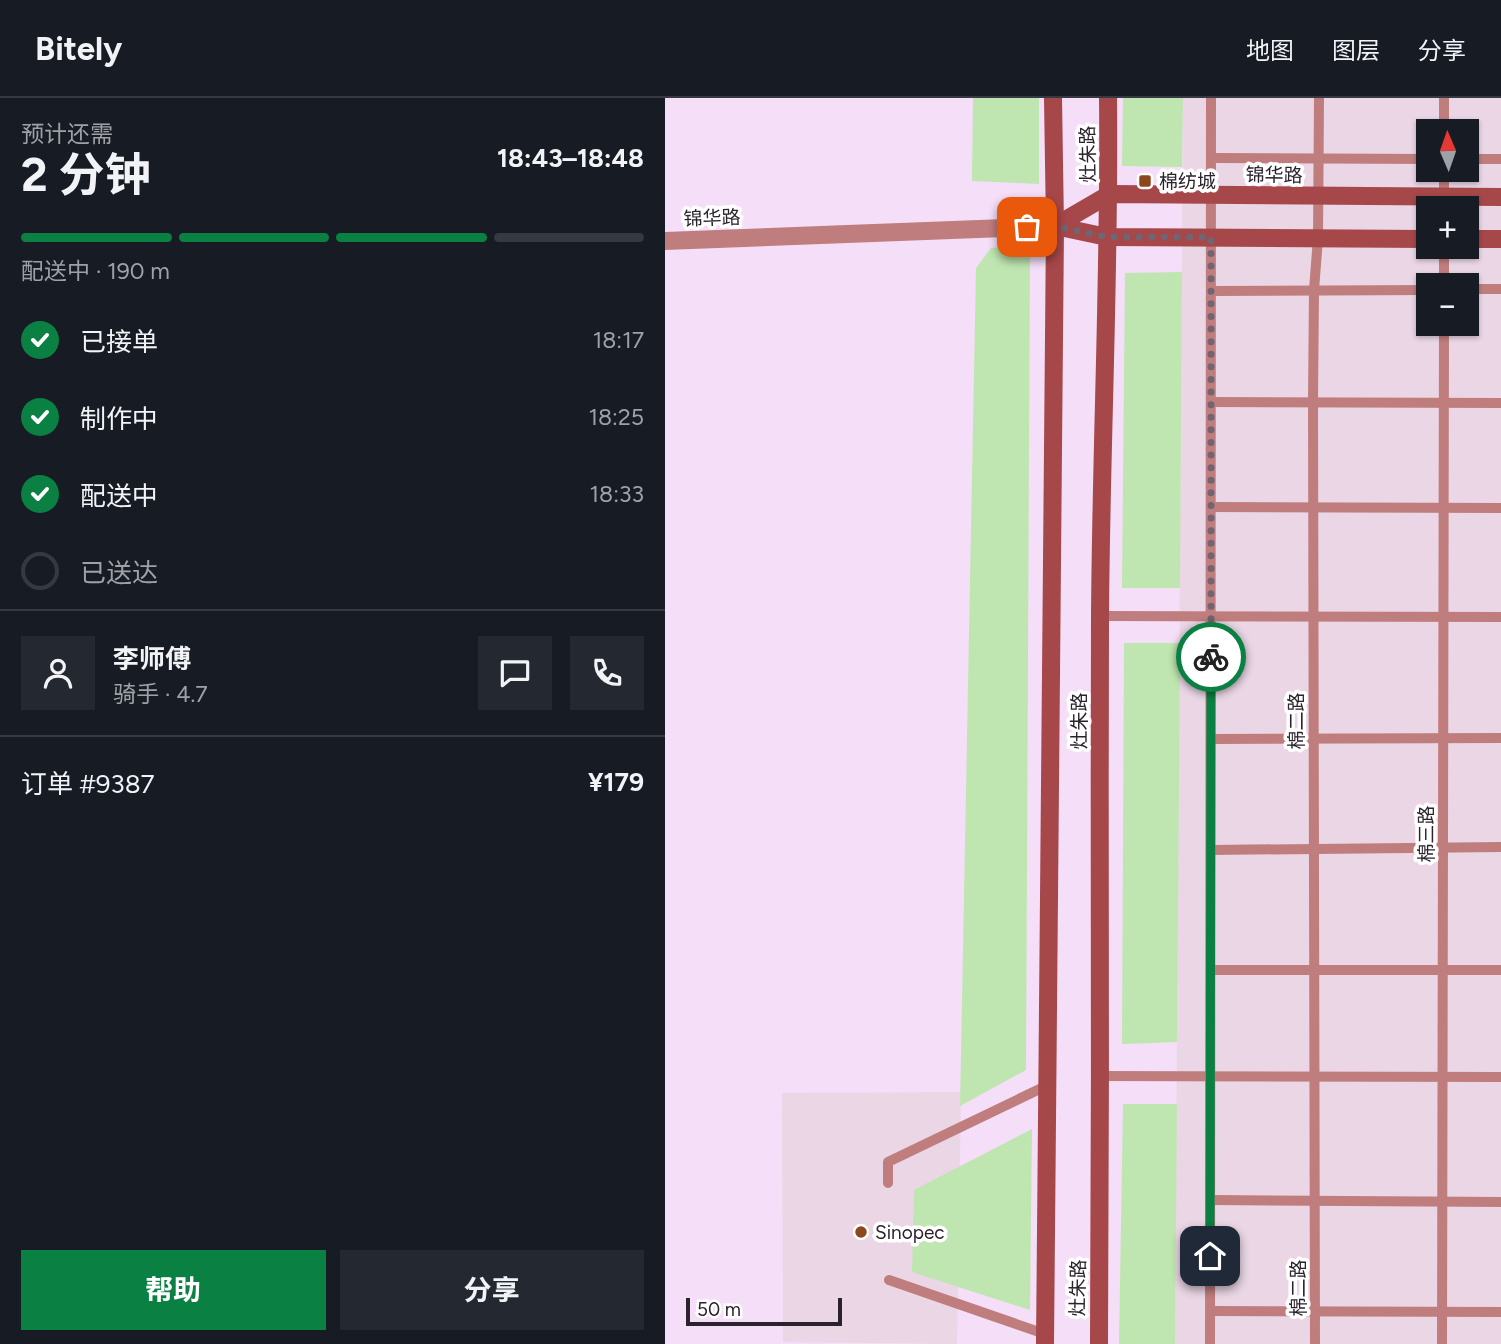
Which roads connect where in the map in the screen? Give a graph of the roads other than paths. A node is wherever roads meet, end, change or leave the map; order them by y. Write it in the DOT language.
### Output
graph roads {
  1 [pos="1053,98"];
  2 [pos="1108,98"];
  3 [pos="1211,98"];
  4 [pos="1318,98"];
  5 [pos="1444,98"];
  6 [pos="1444,119"];
  7 [pos="1211,158"];
  8 [pos="1318,159"];
  9 [pos="1416,159"];
  10 [pos="1479,159"];
  11 [pos="1501,159"];
  12 [pos="1109,194"];
  13 [pos="1211,194"];
  14 [pos="1318,197"];
  15 [pos="1501,197"];
  16 [pos="1479,199"];
  17 [pos="1416,201"];
  18 [pos="1055,226"];
  19 [pos="1107,237"];
  20 [pos="1211,237"];
  21 [pos="1318,238"];
  22 [pos="1416,239"];
  23 [pos="1479,239"];
  24 [pos="1501,239"];
  25 [pos="665,241"];
  26 [pos="1479,289"];
  27 [pos="1501,289"];
  28 [pos="1314,290"];
  29 [pos="1416,290"];
  30 [pos="1211,291"];
  31 [pos="1444,336"];
  32 [pos="1313,401"];
  33 [pos="1211,402"];
  34 [pos="1444,402"];
  35 [pos="1501,403"];
  36 [pos="1313,506"];
  37 [pos="1211,507"];
  38 [pos="1444,508"];
  39 [pos="1501,508"];
  40 [pos="1100,616"];
  41 [pos="1211,616"];
  42 [pos="1314,616"];
  43 [pos="1444,617"];
  44 [pos="1501,617"];
  45 [pos="1443,738"];
  46 [pos="1501,738"];
  47 [pos="1211,739"];
  48 [pos="1313,740"];
  49 [pos="1501,847"];
  50 [pos="1443,848"];
  51 [pos="1314,849"];
  52 [pos="1211,850"];
  53 [pos="1314,969"];
  54 [pos="1210,970"];
  55 [pos="1443,970"];
  56 [pos="1501,970"];
  57 [pos="1101,1076"];
  58 [pos="1211,1076"];
  59 [pos="1316,1076"];
  60 [pos="1443,1077"];
  61 [pos="1501,1077"];
  62 [pos="1048,1085"];
  63 [pos="888,1183"];
  64 [pos="1210,1200"];
  65 [pos="1316,1201"];
  66 [pos="1443,1201"];
  67 [pos="1501,1202"];
  68 [pos="889,1280"];
  69 [pos="1210,1311"];
  70 [pos="1315,1312"];
  71 [pos="1443,1312"];
  72 [pos="1501,1312"];
  73 [pos="1045,1339"];
  74 [pos="1099,1344"];
  75 [pos="1210,1344"];
  76 [pos="1315,1344"];
  77 [pos="1443,1344"];
  1 -- 18 [label="main road, 灶朱路"];
  2 -- 12 [label="main road, 灶朱路"];
  3 -- 7 [label="lane"];
  4 -- 8 [label="lane, 棉二路"];
  5 -- 6 [label="lane"];
  7 -- 8 [label="lane"];
  7 -- 13 [label="lane"];
  8 -- 9 [label="lane"];
  8 -- 14 [label="lane, 棉二路"];
  10 -- 11 [label="lane"];
  12 -- 13 [label="main road, 锦华路"];
  12 -- 18 [label="main road, 锦华路"];
  12 -- 19 [label="main road, 灶朱路"];
  13 -- 14 [label="main road, 锦华路"];
  13 -- 20 [label="lane"];
  14 -- 17 [label="main road, 锦华路"];
  14 -- 21 [label="lane, 棉二路"];
  15 -- 16 [label="main road, 锦华路"];
  18 -- 19 [label="main road, 锦华路"];
  18 -- 25 [label="street, 锦华路"];
  18 -- 62 [label="main road, 灶朱路"];
  19 -- 20 [label="main road, 锦华路"];
  19 -- 40 [label="main road, 灶朱路"];
  20 -- 21 [label="main road, 锦华路"];
  20 -- 30 [label="lane"];
  21 -- 22 [label="main road, 锦华路"];
  21 -- 28 [label="lane, 棉二路"];
  23 -- 24 [label="main road"];
  26 -- 27 [label="lane"];
  28 -- 29 [label="lane"];
  28 -- 30 [label="lane"];
  28 -- 32 [label="lane, 棉二路"];
  30 -- 33 [label="lane"];
  31 -- 34 [label="lane, 棉三路"];
  32 -- 33 [label="lane"];
  32 -- 34 [label="lane"];
  32 -- 36 [label="lane, 棉二路"];
  33 -- 37 [label="lane"];
  34 -- 35 [label="lane"];
  34 -- 38 [label="lane, 棉三路"];
  36 -- 37 [label="lane"];
  36 -- 38 [label="lane"];
  36 -- 42 [label="lane, 棉二路"];
  37 -- 41 [label="lane"];
  38 -- 39 [label="lane"];
  38 -- 43 [label="lane, 棉三路"];
  40 -- 41 [label="lane"];
  40 -- 57 [label="main road, 灶朱路"];
  41 -- 42 [label="lane"];
  41 -- 47 [label="lane"];
  42 -- 43 [label="lane"];
  42 -- 48 [label="lane, 棉二路"];
  43 -- 44 [label="lane"];
  43 -- 45 [label="lane, 棉三路"];
  45 -- 46 [label="lane"];
  45 -- 48 [label="lane"];
  45 -- 50 [label="lane, 棉三路"];
  47 -- 48 [label="lane"];
  47 -- 52 [label="lane"];
  48 -- 51 [label="lane, 棉二路"];
  49 -- 50 [label="lane"];
  50 -- 51 [label="lane"];
  50 -- 55 [label="lane, 棉三路"];
  51 -- 52 [label="lane"];
  51 -- 53 [label="lane, 棉二路"];
  52 -- 54 [label="lane"];
  53 -- 54 [label="lane"];
  53 -- 55 [label="lane"];
  53 -- 59 [label="lane, 棉二路"];
  54 -- 58 [label="lane"];
  55 -- 56 [label="lane"];
  55 -- 60 [label="lane, 棉三路"];
  57 -- 58 [label="lane"];
  57 -- 74 [label="main road, 灶朱路"];
  58 -- 59 [label="lane"];
  58 -- 64 [label="lane"];
  59 -- 60 [label="lane"];
  59 -- 65 [label="lane, 棉二路"];
  60 -- 61 [label="lane"];
  60 -- 66 [label="lane, 棉三路"];
  62 -- 63 [label="lane"];
  62 -- 73 [label="main road, 灶朱路"];
  64 -- 65 [label="lane"];
  64 -- 69 [label="lane"];
  65 -- 66 [label="lane"];
  65 -- 70 [label="lane, 棉二路"];
  66 -- 67 [label="lane"];
  66 -- 71 [label="lane, 棉三路"];
  68 -- 73 [label="lane"];
  69 -- 70 [label="lane"];
  69 -- 75 [label="lane"];
  70 -- 71 [label="lane"];
  70 -- 76 [label="lane, 棉二路"];
  71 -- 72 [label="lane"];
  71 -- 77 [label="lane, 棉三路"];
}
